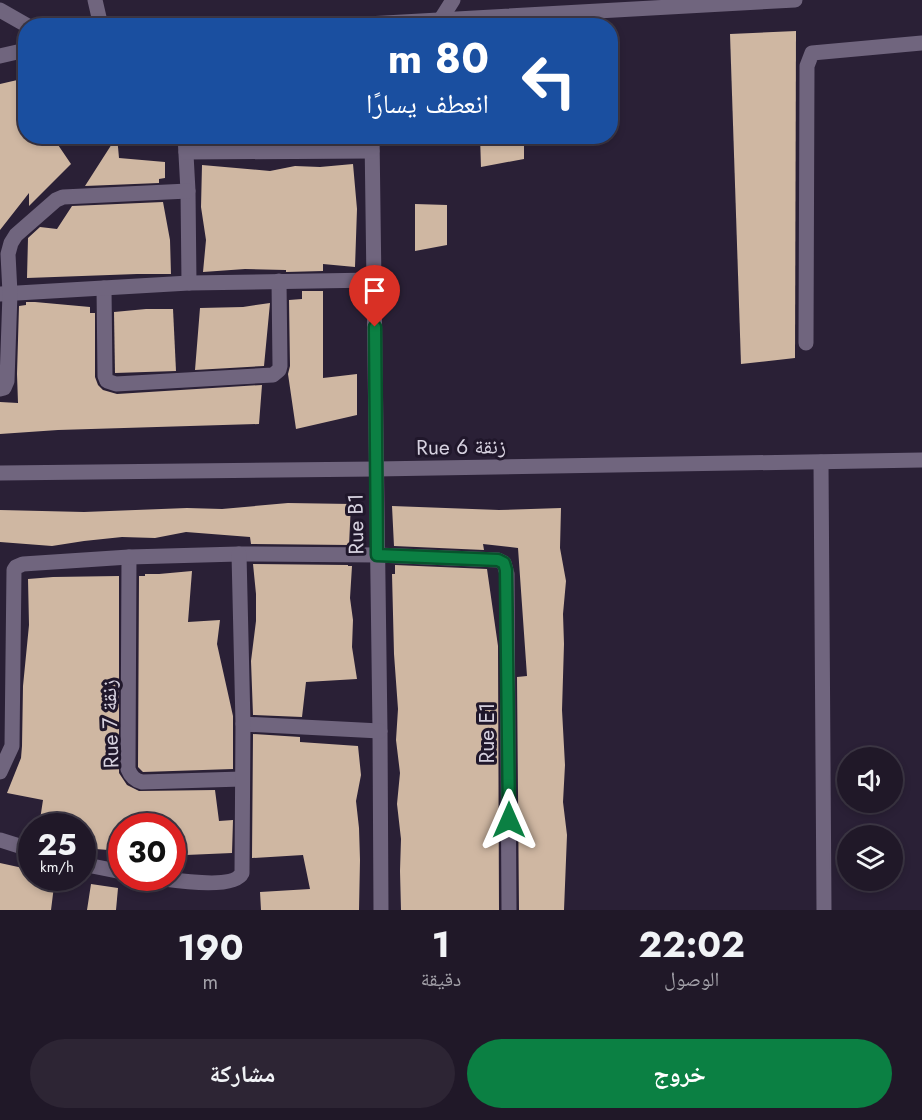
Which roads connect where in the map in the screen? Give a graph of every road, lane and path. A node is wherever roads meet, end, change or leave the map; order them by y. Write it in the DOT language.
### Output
graph roads {
  1 [pos="95,0"];
  2 [pos="453,0"];
  3 [pos="795,0"];
  4 [pos="0,10"];
  5 [pos="99,18"];
  6 [pos="442,18"];
  7 [pos="476,18"];
  8 [pos="18,20"];
  9 [pos="922,43"];
  10 [pos="18,52"];
  11 [pos="0,56"];
  12 [pos="186,144"];
  13 [pos="372,144"];
  14 [pos="186,152"];
  15 [pos="188,191"];
  16 [pos="374,280"];
  17 [pos="279,281"];
  18 [pos="189,284"];
  19 [pos="104,288"];
  20 [pos="5,294"];
  21 [pos="806,343"];
  22 [pos="0,389"];
  23 [pos="922,460"];
  24 [pos="821,462"];
  25 [pos="376,469"];
  26 [pos="0,473"];
  27 [pos="239,554"];
  28 [pos="377,555"];
  29 [pos="129,557"];
  30 [pos="243,724"];
  31 [pos="380,732"];
  32 [pos="6,746"];
  33 [pos="0,772"];
  34 [pos="243,779"];
  35 [pos="0,840"];
  36 [pos="18,846"];
  37 [pos="186,881"];
  38 [pos="381,910"];
  39 [pos="509,910"];
  40 [pos="824,910"];
  1 -- 5 [label="street"];
  2 -- 6 [label="street"];
  3 -- 7 [label="street"];
  4 -- 8 [label="street"];
  9 -- 21 [label="street"];
  10 -- 11 [label="street"];
  12 -- 14 [label="street"];
  13 -- 14 [label="street"];
  13 -- 16 [label="street, Rue B1"];
  14 -- 15 [label="street"];
  15 -- 18 [label="street"];
  15 -- 20 [label="street"];
  16 -- 17 [label="street"];
  16 -- 25 [label="street, Rue B1"];
  17 -- 18 [label="street"];
  17 -- 19 [label="street"];
  18 -- 19 [label="street"];
  19 -- 20 [label="street"];
  20 -- 22 [label="street"];
  23 -- 24 [label="street, Rue 6 زنقة"];
  24 -- 25 [label="street, Rue 6 زنقة"];
  24 -- 40 [label="street"];
  25 -- 26 [label="street, Rue 6 زنقة"];
  25 -- 28 [label="street, Rue B1"];
  27 -- 28 [label="street"];
  27 -- 29 [label="street"];
  27 -- 30 [label="street"];
  28 -- 31 [label="street, Rue B1"];
  28 -- 39 [label="street, Rue E1"];
  29 -- 32 [label="street"];
  29 -- 34 [label="street, Rue 7 زنقة"];
  30 -- 31 [label="street"];
  30 -- 34 [label="street"];
  31 -- 38 [label="street, Rue B1"];
  32 -- 33 [label="street"];
  34 -- 37 [label="street"];
  35 -- 36 [label="street"];
}
